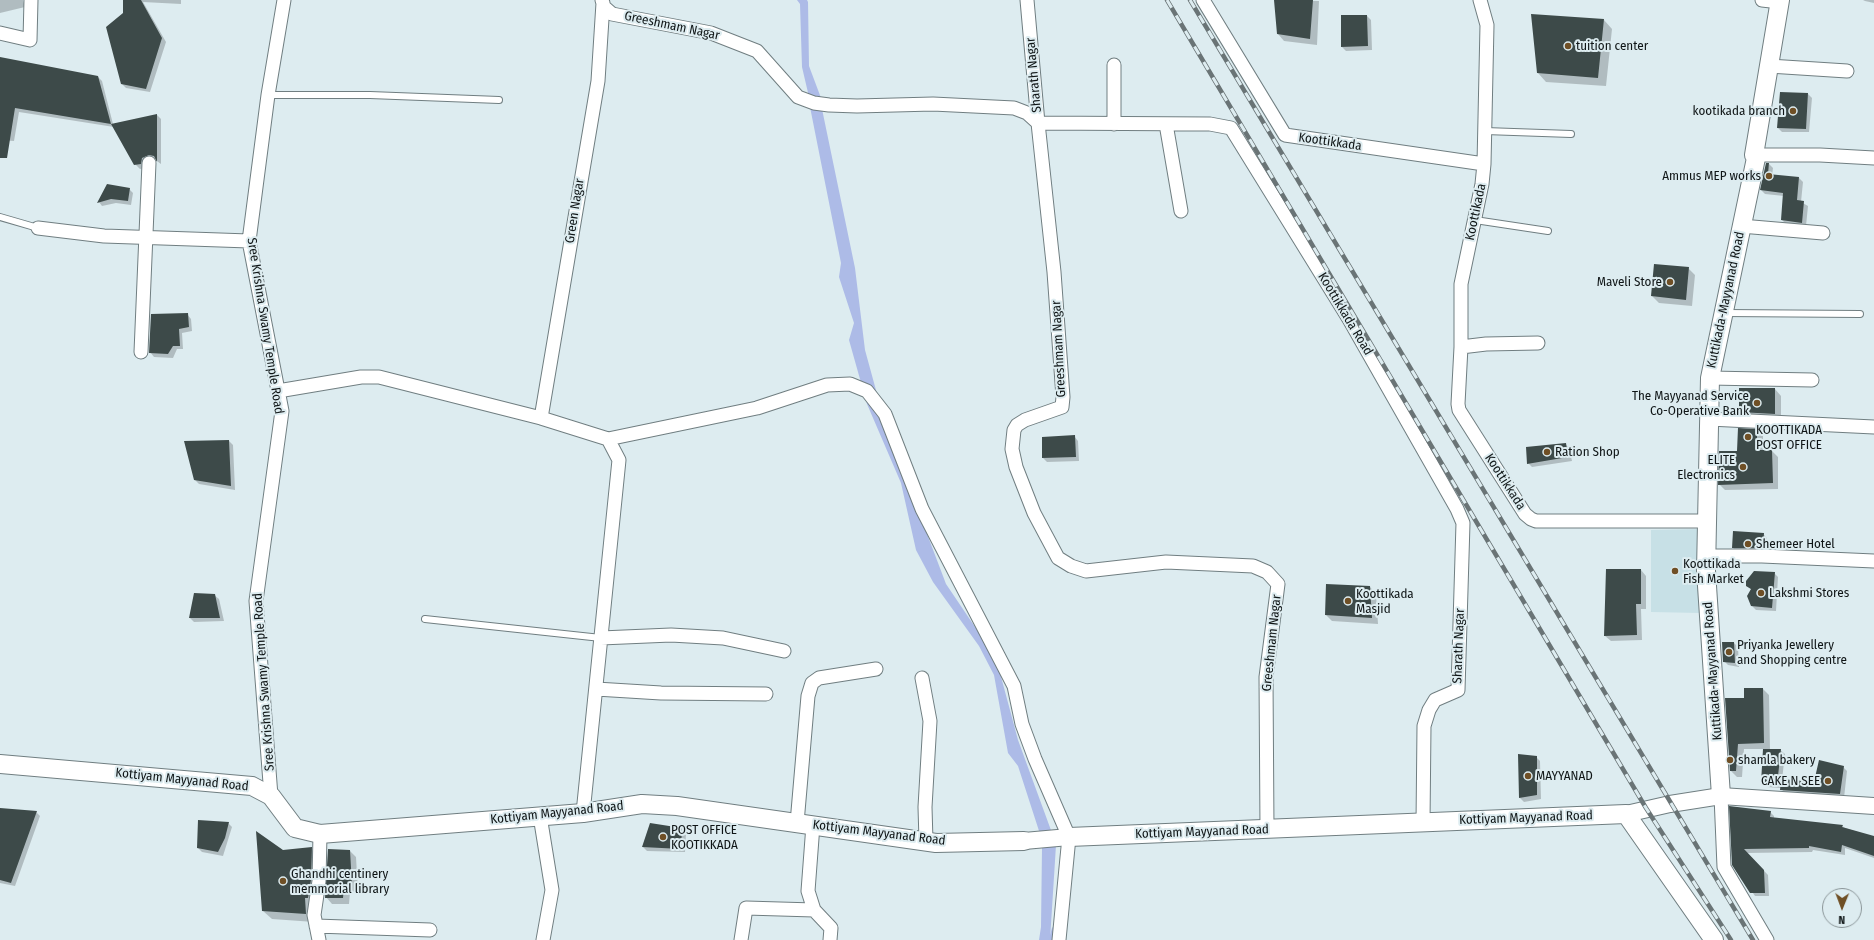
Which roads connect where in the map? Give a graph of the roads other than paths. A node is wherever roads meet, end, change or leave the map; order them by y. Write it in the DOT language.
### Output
graph roads {
  1 [pos="31,0"];
  2 [pos="284,0"];
  3 [pos="1027,0"];
  4 [pos="1203,0"];
  5 [pos="1480,0"];
  6 [pos="602,1"];
  7 [pos="1774,1"];
  8 [pos="0,33"];
  9 [pos="1114,65"];
  10 [pos="1769,66"];
  11 [pos="1847,71"];
  12 [pos="268,96"];
  13 [pos="499,100"];
  14 [pos="1038,123"];
  15 [pos="1114,124"];
  16 [pos="1166,124"];
  17 [pos="1210,124"];
  18 [pos="1485,131"];
  19 [pos="1571,134"];
  20 [pos="1754,155"];
  21 [pos="1874,158"];
  22 [pos="149,163"];
  23 [pos="1484,164"];
  24 [pos="1181,211"];
  25 [pos="0,217"];
  26 [pos="1475,220"];
  27 [pos="1742,226"];
  28 [pos="38,228"];
  29 [pos="1548,231"];
  30 [pos="1823,233"];
  31 [pos="147,238"];
  32 [pos="249,241"];
  33 [pos="1723,313"];
  34 [pos="1860,314"];
  35 [pos="1538,343"];
  36 [pos="1461,347"];
  37 [pos="141,352"];
  38 [pos="1710,378"];
  39 [pos="1812,380"];
  40 [pos="278,391"];
  41 [pos="542,418"];
  42 [pos="1709,419"];
  43 [pos="1874,427"];
  44 [pos="608,439"];
  45 [pos="1707,521"];
  46 [pos="1463,523"];
  47 [pos="1706,556"];
  48 [pos="1874,561"];
  49 [pos="425,619"];
  50 [pos="601,638"];
  51 [pos="784,651"];
  52 [pos="876,669"];
  53 [pos="922,678"];
  54 [pos="596,689"];
  55 [pos="766,694"];
  56 [pos="0,764"];
  57 [pos="271,796"];
  58 [pos="1721,796"];
  59 [pos="1874,806"];
  60 [pos="583,813"];
  61 [pos="1626,814"];
  62 [pos="540,816"];
  63 [pos="1423,823"];
  64 [pos="805,824"];
  65 [pos="1267,830"];
  66 [pos="320,834"];
  67 [pos="1069,837"];
  68 [pos="926,841"];
  69 [pos="1024,841"];
  70 [pos="814,910"];
  71 [pos="316,926"];
  72 [pos="430,930"];
  73 [pos="319,940"];
  74 [pos="544,940"];
  75 [pos="741,940"];
  76 [pos="830,940"];
  77 [pos="1059,940"];
  78 [pos="1714,940"];
  79 [pos="1766,940"];
  1 -- 8 [label="street"];
  2 -- 12 [label="street, Sree Krishna Swamy Temple Road"];
  3 -- 14 [label="street, Sharath Nagar"];
  4 -- 23 [label="street, Koottikkada"];
  5 -- 18 [label="street, Koottikada"];
  6 -- 14 [label="street, Greeshmam Nagar"];
  6 -- 41 [label="street, Green Nagar"];
  7 -- 10 [label="main road, Kuttikada-Mayyanad Road"];
  9 -- 15 [label="street"];
  10 -- 11 [label="street"];
  10 -- 20 [label="main road, Kuttikada-Mayyanad Road"];
  12 -- 13 [label="lane"];
  12 -- 32 [label="street, Sree Krishna Swamy Temple Road"];
  14 -- 15 [label="street, Sharath Nagar"];
  14 -- 65 [label="street, Greeshmam Nagar"];
  15 -- 16 [label="street, Sharath Nagar"];
  16 -- 17 [label="street, Sharath Nagar"];
  16 -- 24 [label="street"];
  17 -- 46 [label="street, Koottikkada Road"];
  18 -- 19 [label="lane"];
  18 -- 23 [label="street, Koottikada"];
  20 -- 21 [label="street"];
  20 -- 27 [label="main road, Kuttikada-Mayyanad Road"];
  22 -- 31 [label="street"];
  23 -- 26 [label="street, Koottikada"];
  25 -- 28 [label="lane"];
  26 -- 29 [label="lane"];
  26 -- 36 [label="street, Koottikada"];
  27 -- 30 [label="street"];
  27 -- 33 [label="main road, Kuttikada-Mayyanad Road"];
  28 -- 31 [label="street"];
  31 -- 32 [label="street"];
  31 -- 37 [label="street"];
  32 -- 40 [label="street, Sree Krishna Swamy Temple Road"];
  33 -- 34 [label="lane"];
  33 -- 38 [label="main road, Kuttikada-Mayyanad Road"];
  35 -- 36 [label="street"];
  36 -- 45 [label="street, Koottikkada"];
  38 -- 39 [label="street"];
  38 -- 42 [label="main road, Kuttikada-Mayyanad Road"];
  40 -- 41 [label="street"];
  40 -- 57 [label="street, Sree Krishna Swamy Temple Road"];
  41 -- 44 [label="street"];
  42 -- 43 [label="street"];
  42 -- 45 [label="main road, Kuttikada-Mayyanad Road"];
  44 -- 50 [label="street"];
  44 -- 67 [label="street"];
  45 -- 47 [label="main road, Kuttikada-Mayyanad Road"];
  46 -- 63 [label="street, Sharath Nagar"];
  47 -- 48 [label="street"];
  47 -- 58 [label="main road, Kuttikada-Mayyanad Road"];
  49 -- 50 [label="lane"];
  50 -- 51 [label="street"];
  50 -- 54 [label="street"];
  52 -- 64 [label="street"];
  53 -- 68 [label="street"];
  54 -- 55 [label="street"];
  54 -- 60 [label="street"];
  56 -- 57 [label="main road, Kottiyam Mayyanad Road"];
  57 -- 66 [label="main road, Kottiyam Mayyanad Road"];
  58 -- 59 [label="street, Kottiyam Mayyanad Road"];
  58 -- 61 [label="street, Kottiyam Mayyanad Road"];
  58 -- 79 [label="street"];
  60 -- 62 [label="main road, Kottiyam Mayyanad Road"];
  60 -- 64 [label="main road, Kottiyam Mayyanad Road"];
  61 -- 63 [label="main road, Kottiyam Mayyanad Road"];
  61 -- 78 [label="main road"];
  62 -- 66 [label="main road, Kottiyam Mayyanad Road"];
  62 -- 74 [label="street"];
  63 -- 65 [label="main road, Kottiyam Mayyanad Road"];
  64 -- 68 [label="main road, Kottiyam Mayyanad Road"];
  64 -- 70 [label="street"];
  65 -- 67 [label="main road, Kottiyam Mayyanad Road"];
  66 -- 71 [label="street"];
  67 -- 69 [label="street, Kottiyam Mayyanad Road"];
  67 -- 77 [label="street"];
  68 -- 69 [label="main road, Kottiyam Mayyanad Road"];
  70 -- 75 [label="street"];
  70 -- 76 [label="street"];
  71 -- 72 [label="street"];
  71 -- 73 [label="street"];
}
